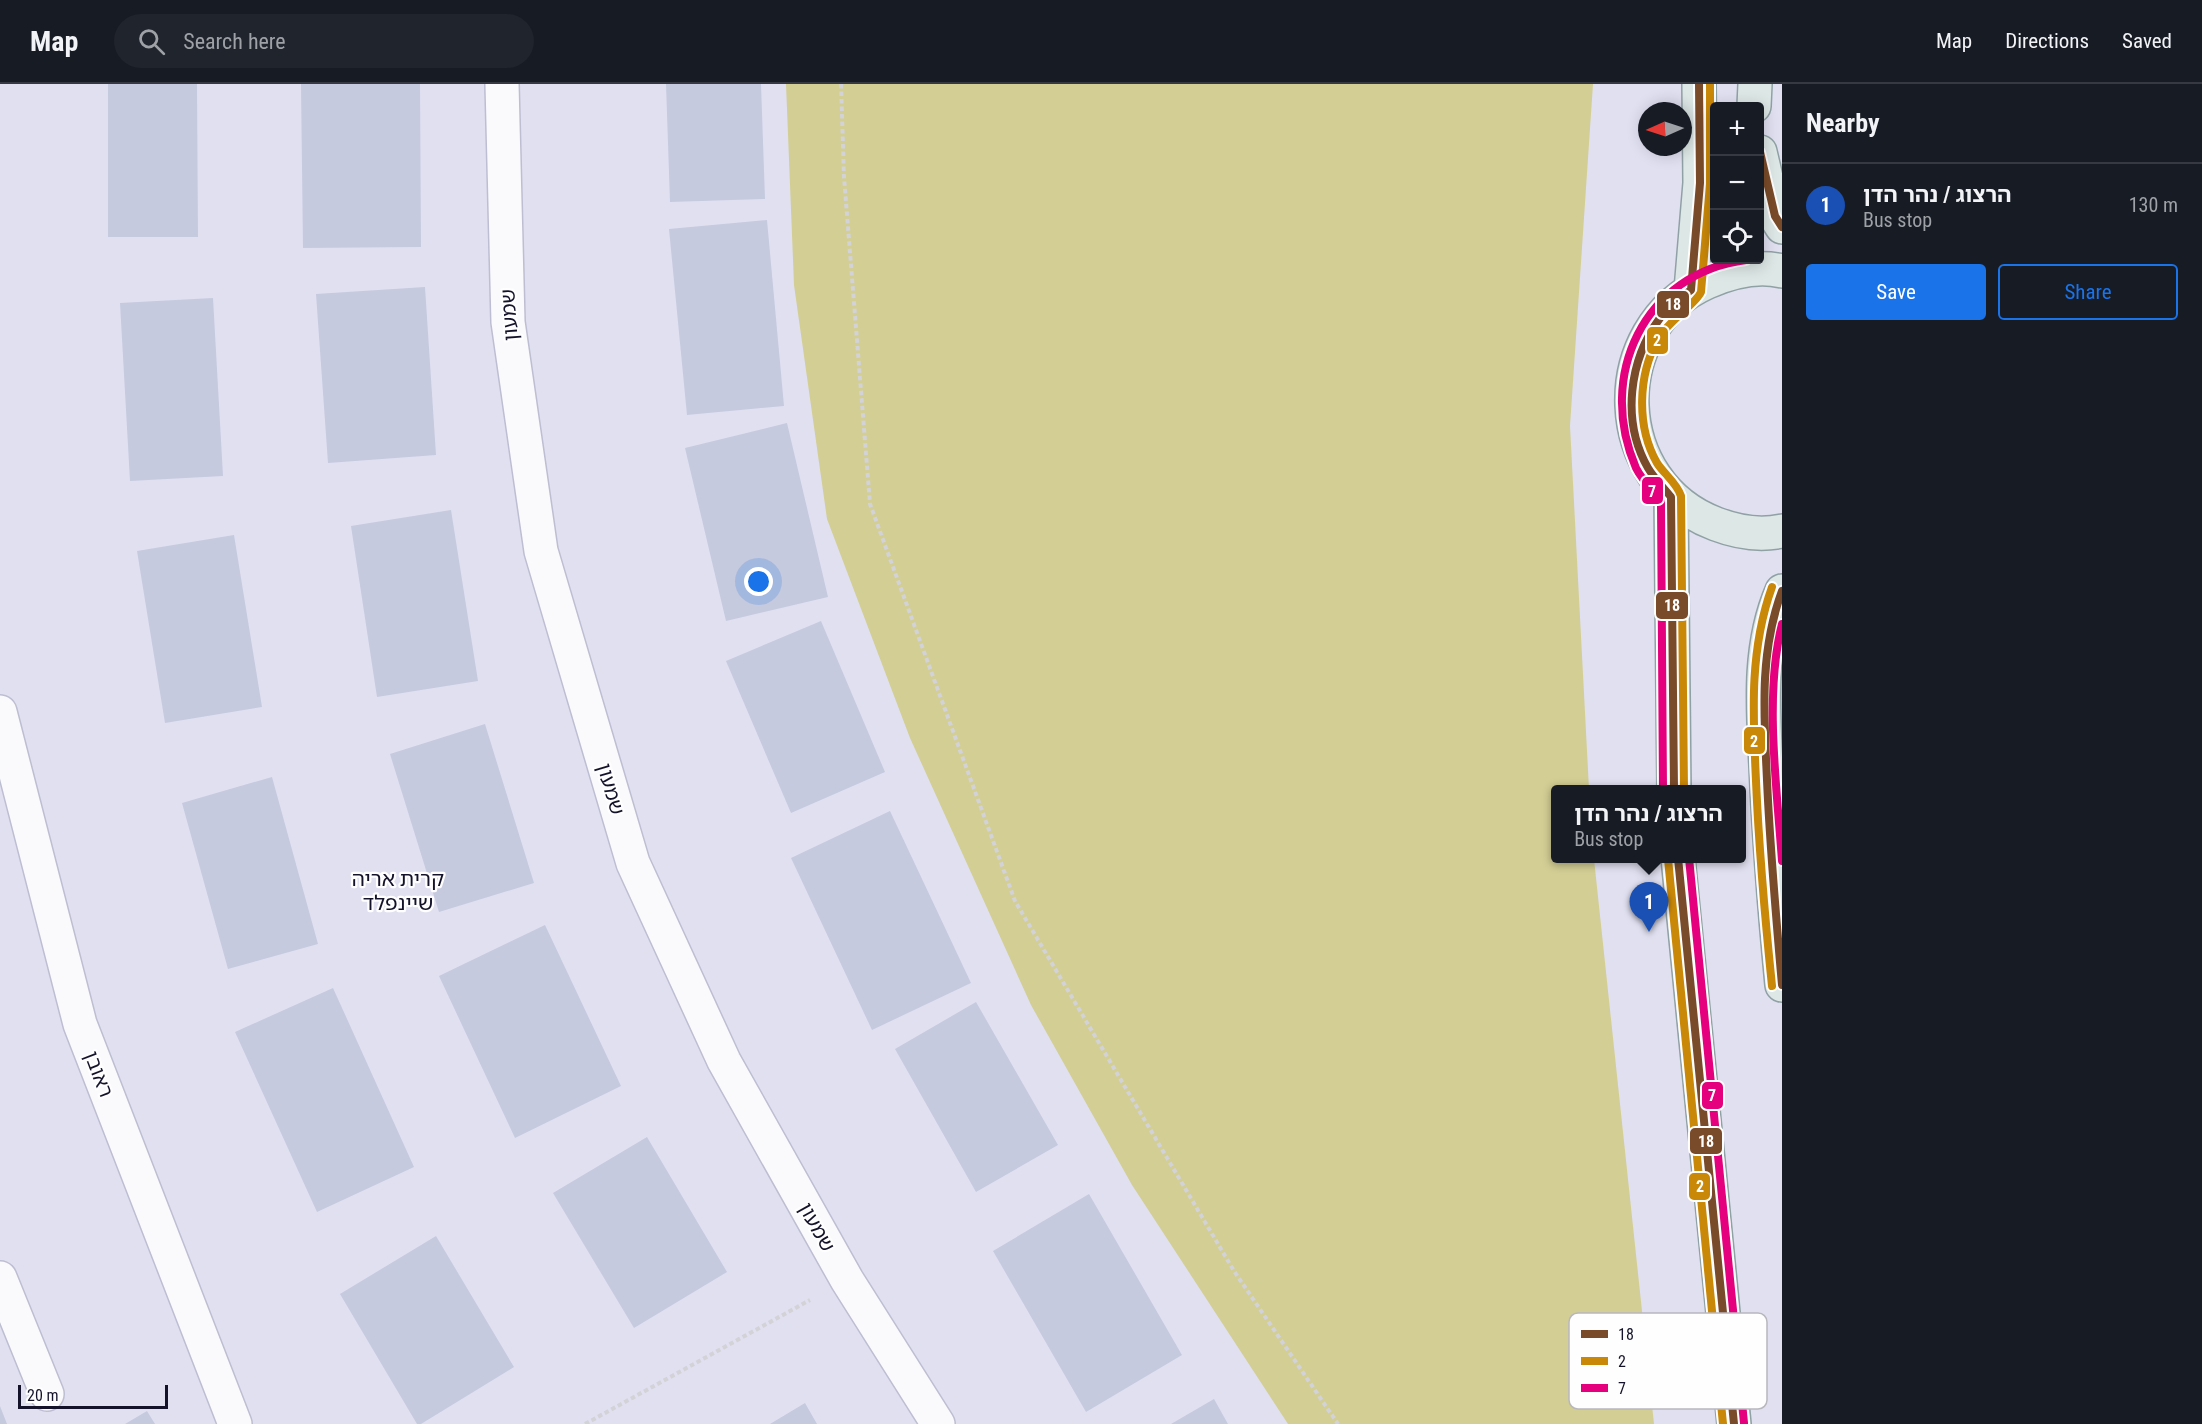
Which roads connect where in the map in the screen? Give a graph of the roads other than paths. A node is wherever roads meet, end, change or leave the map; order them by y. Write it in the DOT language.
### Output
graph roads {
  1 [pos="502,84"];
  2 [pos="1699,84"];
  3 [pos="1755,84"];
  4 [pos="1754,102"];
  5 [pos="1761,156"];
  6 [pos="1782,227"];
  7 [pos="1782,271"];
  8 [pos="1691,290"];
  9 [pos="1671,497"];
  10 [pos="1782,531"];
  11 [pos="1782,591"];
  12 [pos="0,712"];
  13 [pos="1674,785"];
  14 [pos="1678,863"];
  15 [pos="1782,984"];
  16 [pos="0,1278"];
  17 [pos="1723,1313"];
  18 [pos="47,1394"];
  19 [pos="1733,1409"];
  20 [pos="235,1424"];
  21 [pos="938,1424"];
  22 [pos="1734,1424"];
  1 -- 21 [label="street, שמעון"];
  2 -- 8 [label="main road"];
  3 -- 4 [label="main road"];
  5 -- 6 [label="main road"];
  7 -- 8 [label="main road"];
  8 -- 9 [label="main road"];
  9 -- 10 [label="main road"];
  9 -- 13 [label="main road"];
  11 -- 15 [label="main road"];
  12 -- 20 [label="street, ראובן"];
  14 -- 17 [label="main road"];
  16 -- 18 [label="street"];
  19 -- 22 [label="main road"];
}
